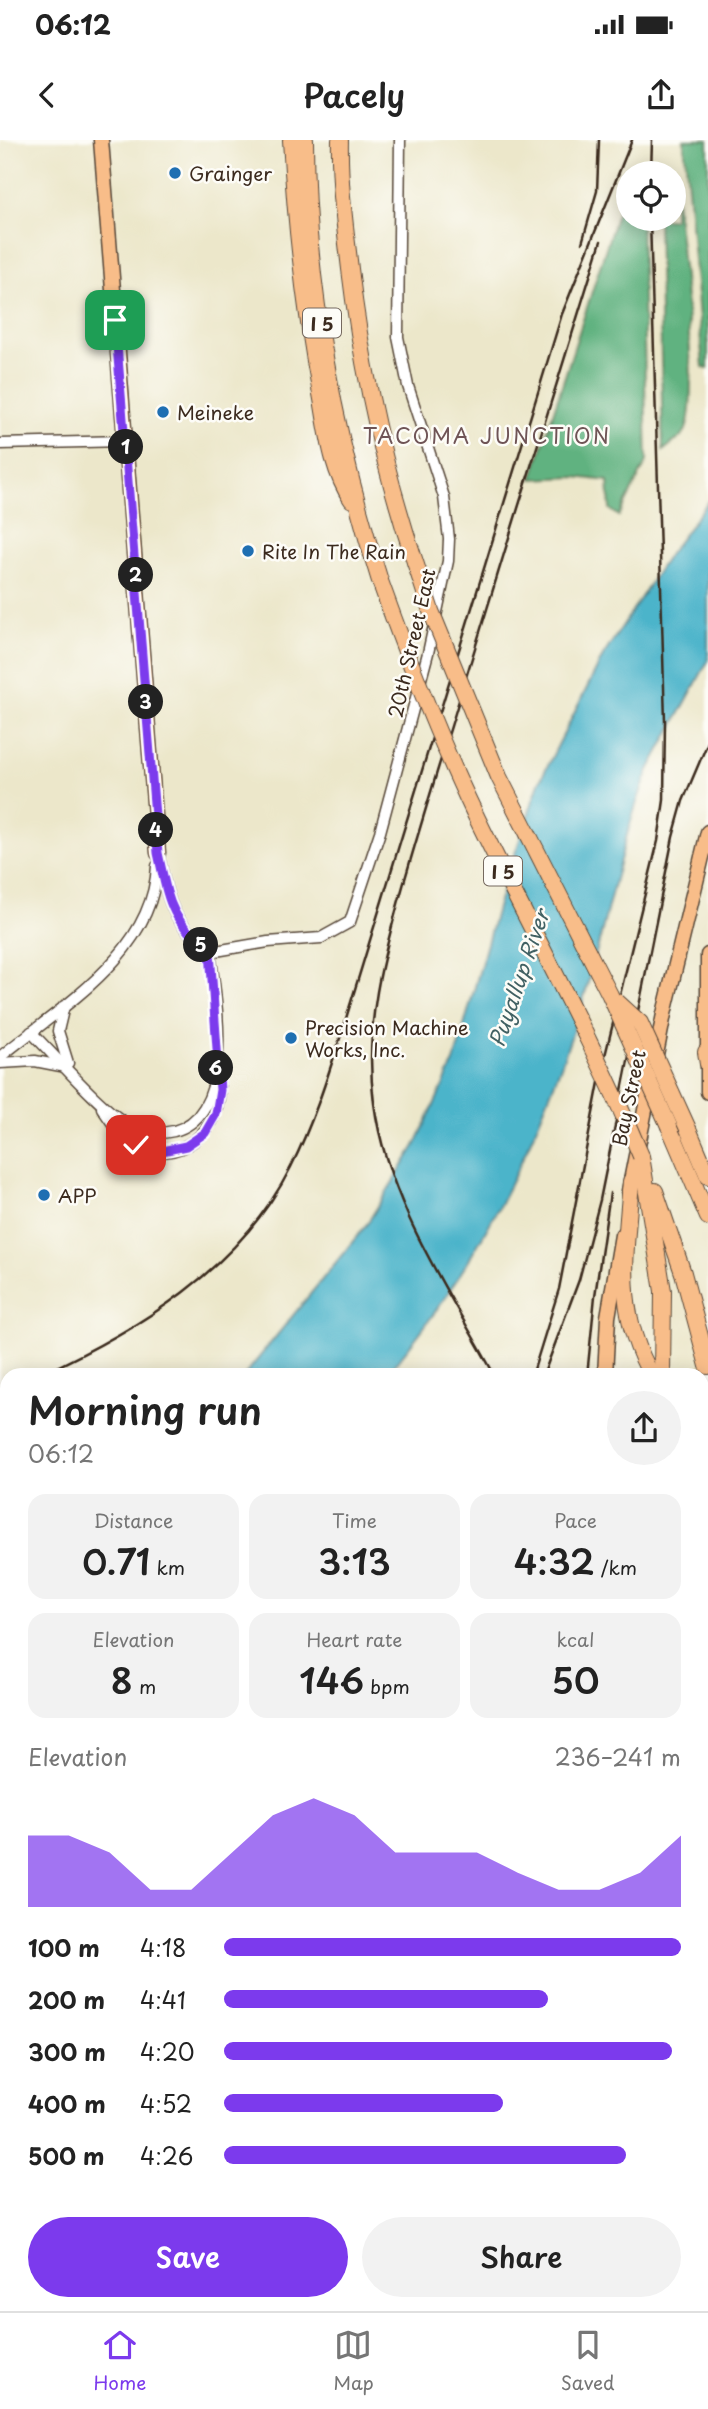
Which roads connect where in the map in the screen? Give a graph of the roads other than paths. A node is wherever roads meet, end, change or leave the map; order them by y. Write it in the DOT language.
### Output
graph roads {
  1 [pos="100,140"];
  2 [pos="291,140"];
  3 [pos="305,140"];
  4 [pos="340,140"];
  5 [pos="400,140"];
  6 [pos="125,441"];
  7 [pos="0,444"];
  8 [pos="356,504"];
  9 [pos="708,832"];
  10 [pos="158,853"];
  11 [pos="210,952"];
  12 [pos="708,955"];
  13 [pos="610,995"];
  14 [pos="66,1002"];
  15 [pos="31,1032"];
  16 [pos="707,1046"];
  17 [pos="0,1057"];
  18 [pos="0,1063"];
  19 [pos="70,1069"];
  20 [pos="216,1073"];
  21 [pos="90,1091"];
  22 [pos="708,1092"];
  23 [pos="641,1156"];
  24 [pos="708,1176"];
  25 [pos="631,1181"];
  26 [pos="708,1217"];
  27 [pos="707,1359"];
  28 [pos="606,1368"];
  29 [pos="648,1368"];
  30 [pos="663,1368"];
  1 -- 6 [label="main road"];
  2 -- 8 [label="highway"];
  3 -- 8 [label="highway, I 5"];
  4 -- 13 [label="highway, I 5, bridge"];
  5 -- 11 [label="street, 20th Street East"];
  6 -- 7 [label="street"];
  6 -- 10 [label="main road"];
  8 -- 23 [label="highway, I 5, bridge"];
  9 -- 25 [label="main road, Bay Street"];
  10 -- 11 [label="street"];
  10 -- 14 [label="street"];
  11 -- 20 [label="street"];
  12 -- 16 [label="main road"];
  13 -- 24 [label="highway, bridge"];
  13 -- 26 [label="highway, I 5, bridge"];
  14 -- 15 [label="street"];
  14 -- 19 [label="street"];
  15 -- 17 [label="street"];
  15 -- 19 [label="street"];
  16 -- 22 [label="main road"];
  18 -- 19 [label="street"];
  19 -- 21 [label="street"];
  20 -- 21 [label="street"];
  20 -- 21 [label="street"];
  23 -- 27 [label="highway, I 5"];
  23 -- 30 [label="highway"];
  25 -- 28 [label="main road, Bay Street"];
  25 -- 29 [label="highway"];
}
